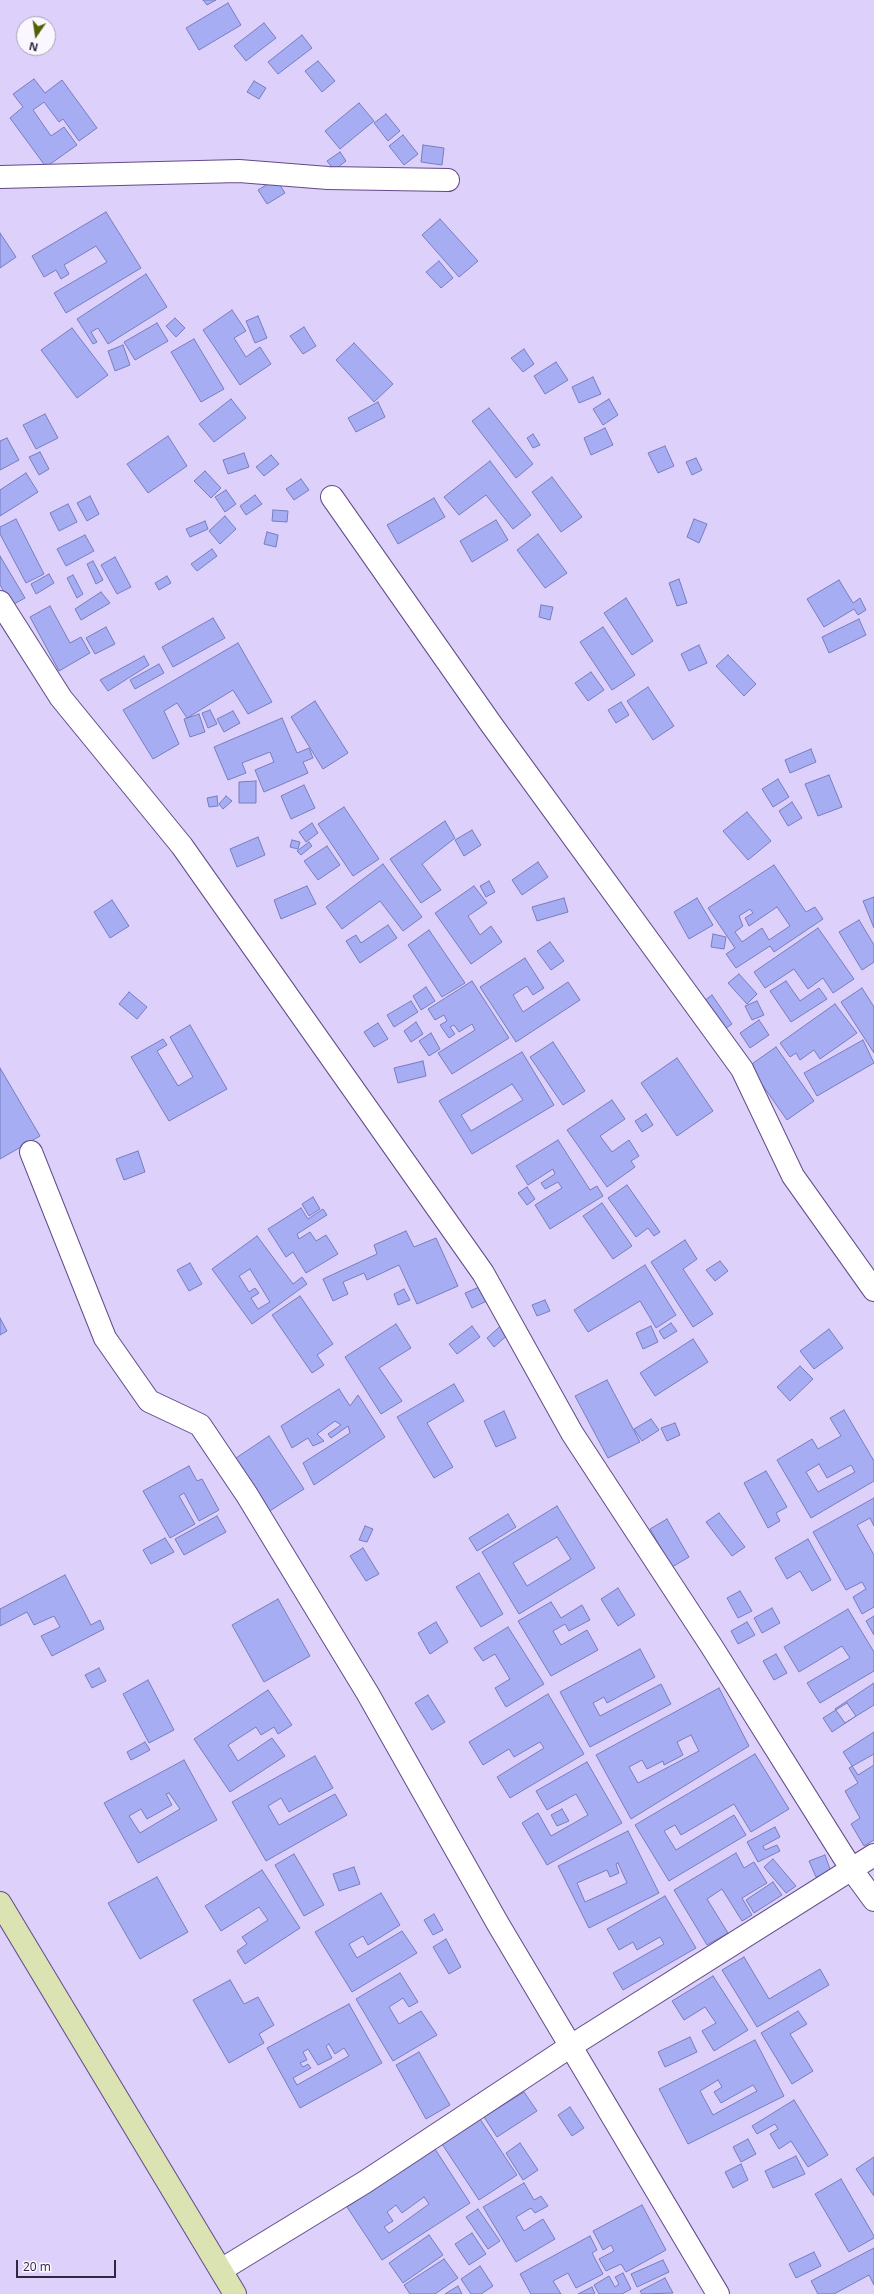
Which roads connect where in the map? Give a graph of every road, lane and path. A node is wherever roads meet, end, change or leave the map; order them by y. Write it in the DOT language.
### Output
graph roads {
  1 [pos="0,177"];
  2 [pos="448,180"];
  3 [pos="332,497"];
  4 [pos="0,602"];
  5 [pos="31,1152"];
  6 [pos="874,1290"];
  7 [pos="874,1855"];
  8 [pos="852,1870"];
  9 [pos="874,1900"];
  10 [pos="0,1903"];
  11 [pos="571,2046"];
  12 [pos="221,2270"];
  13 [pos="235,2294"];
  14 [pos="718,2294"];
  1 -- 2 [label="street"];
  3 -- 6 [label="street"];
  4 -- 8 [label="street"];
  5 -- 11 [label="street"];
  7 -- 8 [label="street"];
  8 -- 9 [label="street"];
  8 -- 11 [label="street"];
  10 -- 12 [label="street"];
  11 -- 12 [label="street"];
  11 -- 14 [label="street"];
  12 -- 13 [label="street"];
}
